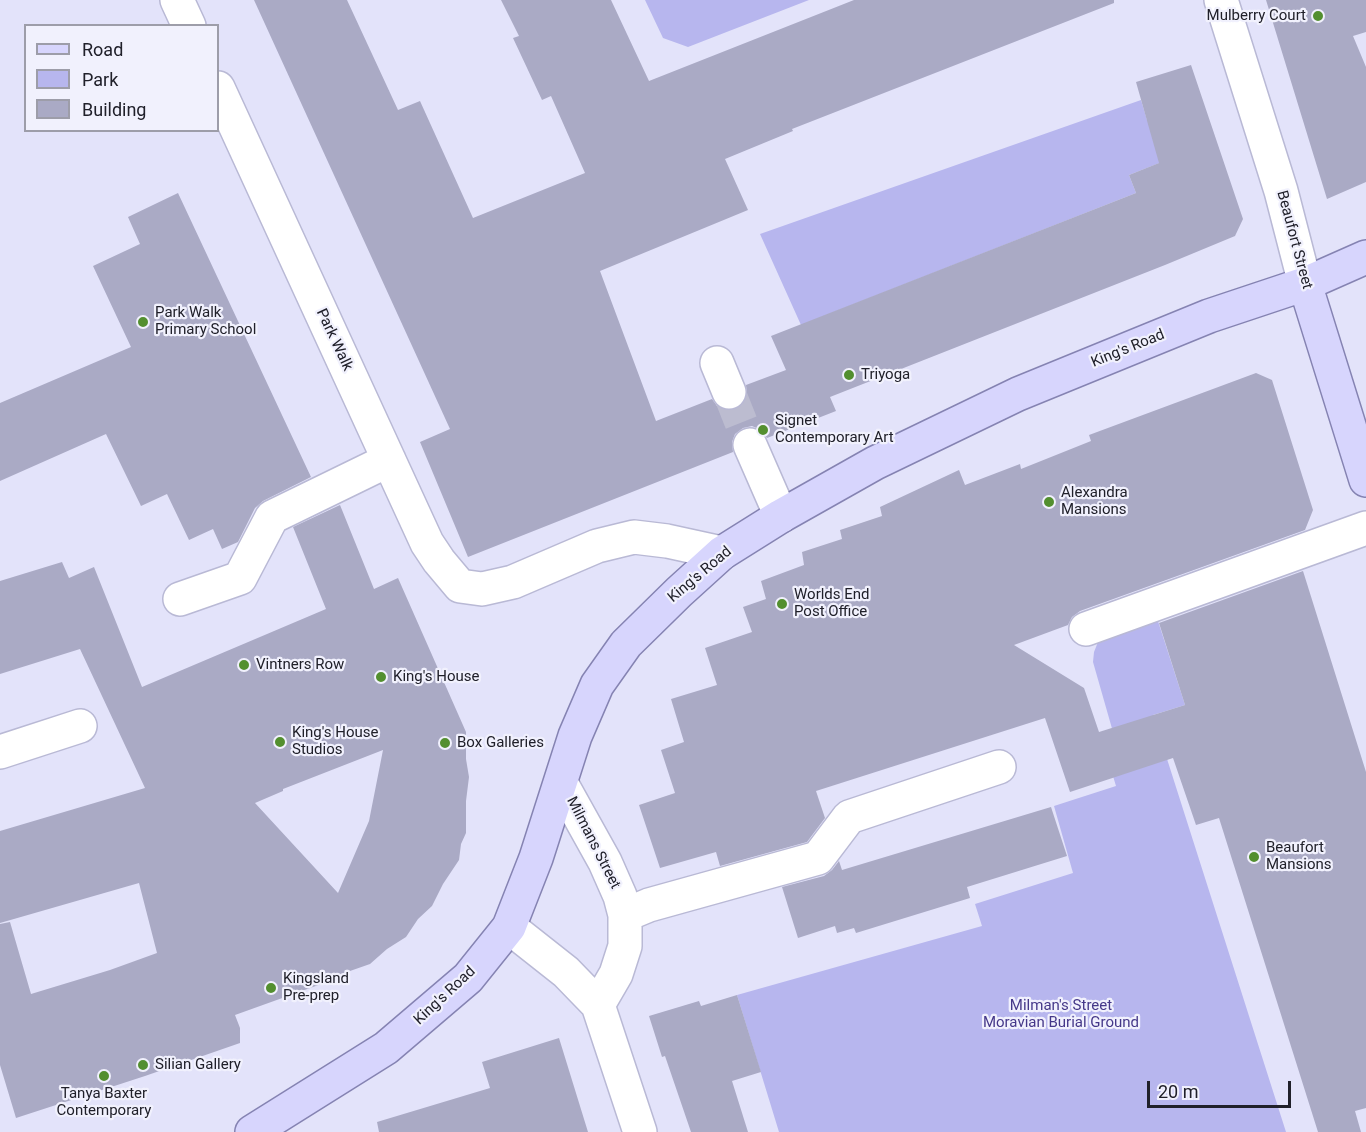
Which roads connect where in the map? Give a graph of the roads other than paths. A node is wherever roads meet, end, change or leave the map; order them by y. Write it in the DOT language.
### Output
graph roads {
  1 [pos="177,0"];
  2 [pos="1221,0"];
  3 [pos="188,24"];
  4 [pos="219,90"];
  5 [pos="1366,257"];
  6 [pos="1305,284"];
  7 [pos="750,445"];
  8 [pos="389,460"];
  9 [pos="1366,480"];
  10 [pos="781,516"];
  11 [pos="1366,528"];
  12 [pos="722,553"];
  13 [pos="180,599"];
  14 [pos="1086,629"];
  15 [pos="80,726"];
  16 [pos="0,752"];
  17 [pos="999,767"];
  18 [pos="561,783"];
  19 [pos="625,915"];
  20 [pos="509,927"];
  21 [pos="598,1005"];
  22 [pos="252,1132"];
  23 [pos="640,1132"];
  1 -- 3 [label="street"];
  2 -- 6 [label="street, Beaufort Street"];
  4 -- 8 [label="street, Park Walk"];
  5 -- 6 [label="main road, King's Road"];
  6 -- 9 [label="main road, Beaufort Street"];
  6 -- 10 [label="main road, King's Road"];
  7 -- 10 [label="street"];
  8 -- 12 [label="street, Park Walk"];
  8 -- 13 [label="street"];
  10 -- 12 [label="main road, King's Road"];
  11 -- 14 [label="street"];
  12 -- 18 [label="main road, King's Road"];
  15 -- 16 [label="street"];
  17 -- 19 [label="street"];
  18 -- 19 [label="street, Milmans Street"];
  18 -- 20 [label="main road, King's Road"];
  19 -- 21 [label="street, Milmans Street"];
  20 -- 21 [label="street"];
  20 -- 22 [label="main road, King's Road"];
  21 -- 23 [label="street"];
}
